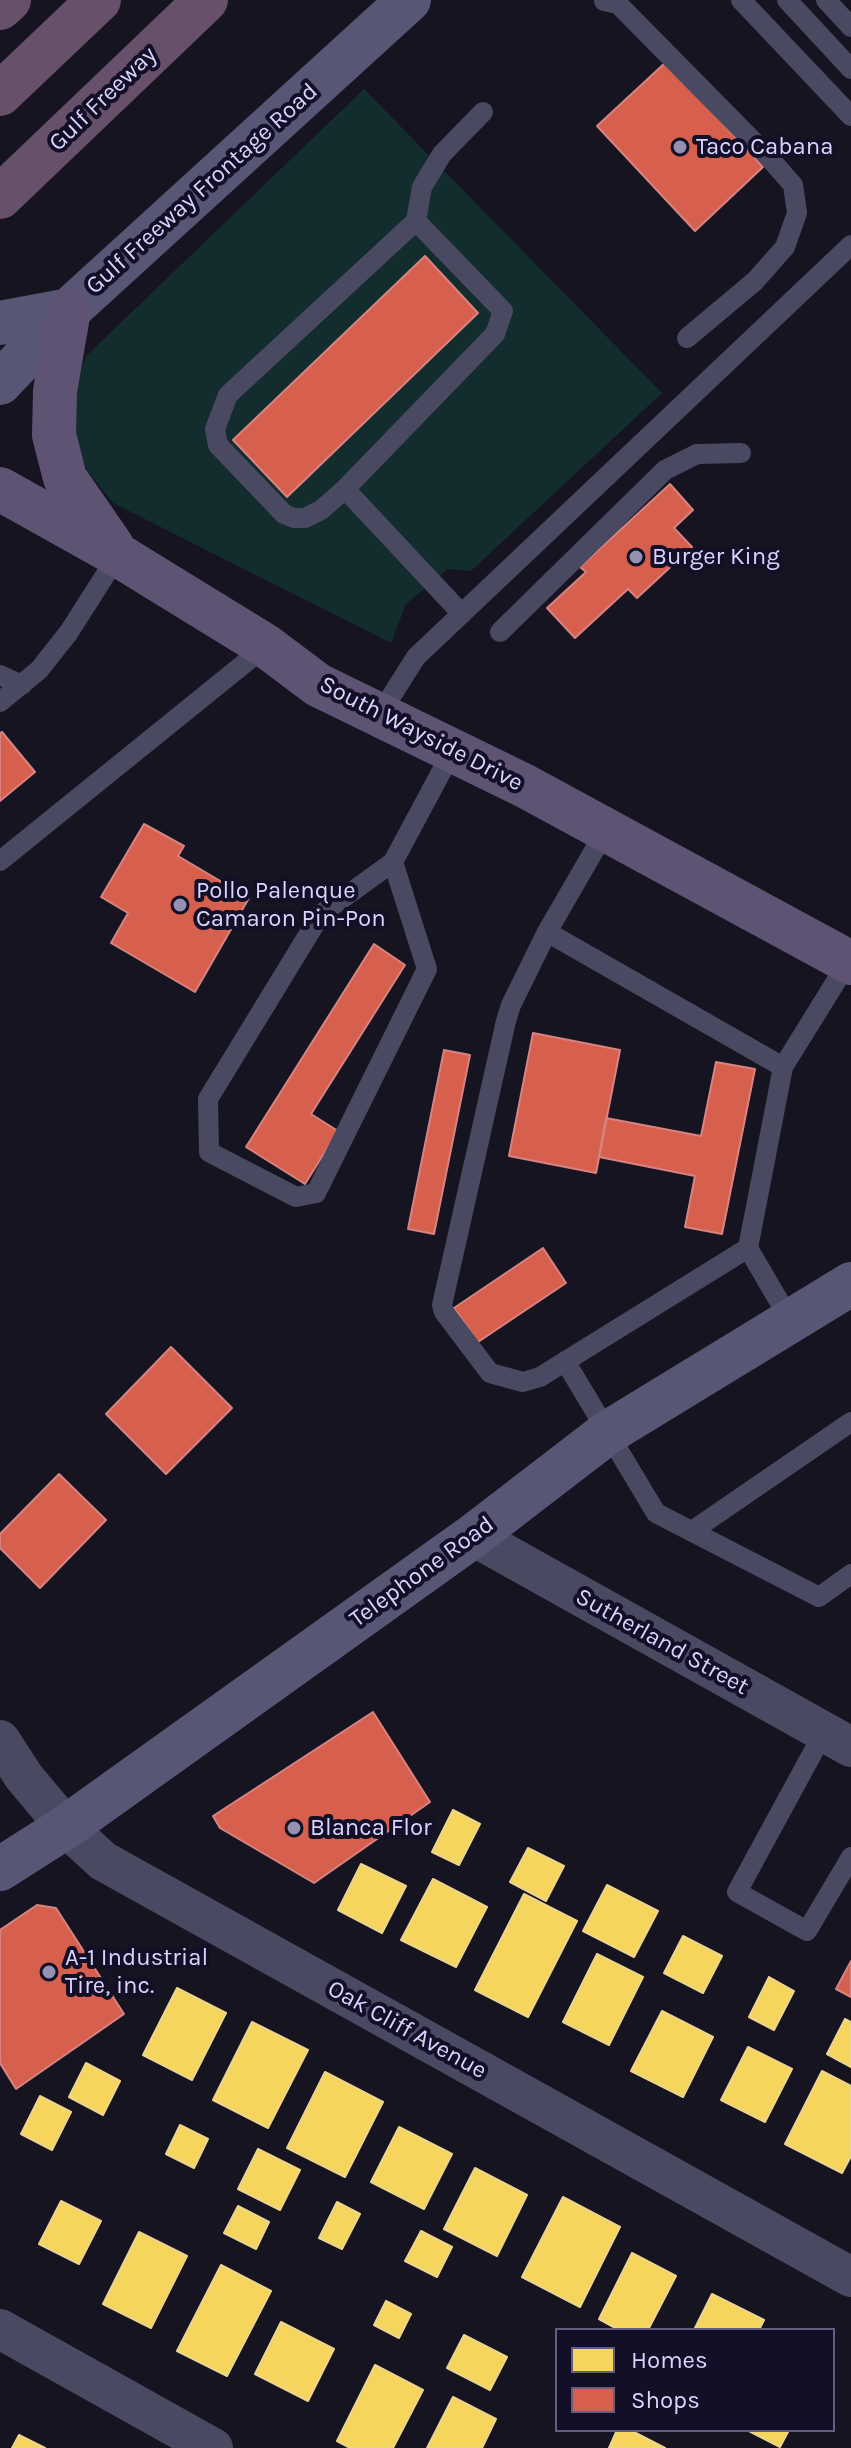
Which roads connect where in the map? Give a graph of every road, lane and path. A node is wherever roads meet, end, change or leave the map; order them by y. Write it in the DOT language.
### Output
graph roads {
  1 [pos="9,0"];
  2 [pos="99,0"];
  3 [pos="206,0"];
  4 [pos="409,0"];
  5 [pos="741,0"];
  6 [pos="787,0"];
  7 [pos="826,0"];
  8 [pos="604,1"];
  9 [pos="0,8"];
  10 [pos="851,27"];
  11 [pos="851,69"];
  12 [pos="0,94"];
  13 [pos="483,112"];
  14 [pos="851,116"];
  15 [pos="0,197"];
  16 [pos="416,221"];
  17 [pos="851,245"];
  18 [pos="69,310"];
  19 [pos="0,323"];
  20 [pos="687,338"];
  21 [pos="0,383"];
  22 [pos="741,453"];
  23 [pos="0,489"];
  24 [pos="345,489"];
  25 [pos="118,555"];
  26 [pos="462,614"];
  27 [pos="500,632"];
  28 [pos="266,646"];
  29 [pos="0,675"];
  30 [pos="22,685"];
  31 [pos="0,702"];
  32 [pos="380,714"];
  33 [pos="453,750"];
  34 [pos="606,830"];
  35 [pos="0,861"];
  36 [pos="393,862"];
  37 [pos="547,932"];
  38 [pos="849,963"];
  39 [pos="783,1067"];
  40 [pos="748,1248"];
  41 [pos="851,1284"];
  42 [pos="790,1320"];
  43 [pos="565,1361"];
  44 [pos="851,1422"];
  45 [pos="607,1433"];
  46 [pos="692,1531"];
  47 [pos="473,1536"];
  48 [pos="851,1574"];
  49 [pos="0,1740"];
  50 [pos="838,1740"];
  51 [pos="66,1827"];
  52 [pos="851,1857"];
  53 [pos="0,1869"];
  54 [pos="851,2277"];
  55 [pos="0,2329"];
  56 [pos="213,2448"];
  1 -- 9 [label="highway"];
  2 -- 12 [label="highway"];
  3 -- 15 [label="highway, Gulf Freeway"];
  4 -- 18 [label="main road, Gulf Freeway Frontage Road"];
  5 -- 14 [label="lane"];
  6 -- 11 [label="lane"];
  7 -- 10 [label="lane"];
  8 -- 20 [label="lane"];
  13 -- 16 [label="lane"];
  16 -- 24 [label="lane"];
  16 -- 24 [label="lane"];
  17 -- 26 [label="lane"];
  18 -- 19 [label="main road"];
  18 -- 21 [label="main road, Gulf Freeway Frontage Road"];
  18 -- 25 [label="main road"];
  22 -- 27 [label="lane"];
  23 -- 25 [label="main road, South Wayside Drive"];
  24 -- 26 [label="lane"];
  25 -- 28 [label="main road, South Wayside Drive"];
  25 -- 30 [label="lane"];
  26 -- 32 [label="lane"];
  28 -- 32 [label="main road, South Wayside Drive"];
  28 -- 35 [label="lane"];
  29 -- 30 [label="lane"];
  30 -- 31 [label="lane"];
  32 -- 33 [label="main road, South Wayside Drive"];
  33 -- 34 [label="main road, South Wayside Drive"];
  33 -- 36 [label="lane"];
  34 -- 37 [label="lane"];
  34 -- 38 [label="main road, South Wayside Drive"];
  36 -- 36 [label="lane"];
  37 -- 39 [label="lane"];
  37 -- 43 [label="lane"];
  38 -- 39 [label="lane"];
  39 -- 40 [label="lane"];
  40 -- 42 [label="lane"];
  40 -- 43 [label="lane"];
  41 -- 42 [label="main road, Telephone Road"];
  42 -- 45 [label="main road, Telephone Road"];
  43 -- 45 [label="lane"];
  44 -- 46 [label="lane"];
  45 -- 46 [label="lane"];
  45 -- 47 [label="main road, Telephone Road"];
  46 -- 48 [label="lane"];
  47 -- 50 [label="street, Sutherland Street"];
  47 -- 51 [label="main road, Telephone Road"];
  49 -- 51 [label="street, Oak Cliff Avenue"];
  50 -- 52 [label="lane"];
  51 -- 53 [label="main road, Telephone Road"];
  51 -- 54 [label="street, Oak Cliff Avenue"];
  55 -- 56 [label="street"];
}
